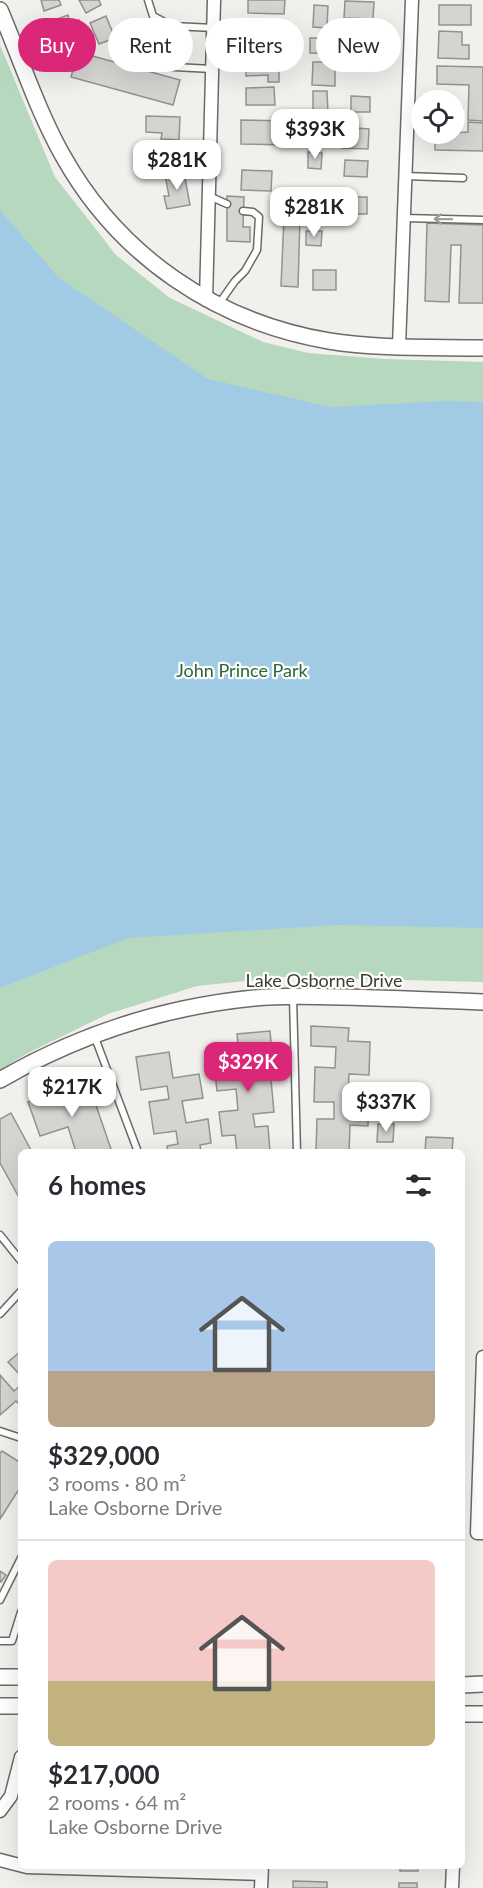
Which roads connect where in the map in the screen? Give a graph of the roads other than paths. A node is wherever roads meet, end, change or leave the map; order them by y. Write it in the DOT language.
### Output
graph roads {
  1 [pos="148,0"];
  2 [pos="214,0"];
  3 [pos="412,0"];
  4 [pos="0,10"];
  5 [pos="214,18"];
  6 [pos="205,28"];
  7 [pos="213,72"];
  8 [pos="408,108"];
  9 [pos="405,176"];
  10 [pos="464,178"];
  11 [pos="209,196"];
  12 [pos="227,204"];
  13 [pos="243,211"];
  14 [pos="404,218"];
  15 [pos="483,220"];
  16 [pos="212,303"];
  17 [pos="399,345"];
  18 [pos="483,348"];
  19 [pos="293,996"];
  20 [pos="483,1002"];
  21 [pos="93,1035"];
  22 [pos="0,1080"];
  23 [pos="137,1149"];
  24 [pos="297,1149"];
  25 [pos="0,1234"];
  26 [pos="18,1257"];
  27 [pos="18,1295"];
  28 [pos="0,1314"];
  29 [pos="483,1357"];
  30 [pos="0,1431"];
  31 [pos="18,1437"];
  32 [pos="483,1533"];
  33 [pos="18,1564"];
  34 [pos="0,1600"];
  35 [pos="18,1622"];
  36 [pos="0,1641"];
  37 [pos="0,1677"];
  38 [pos="18,1677"];
  39 [pos="465,1684"];
  40 [pos="483,1684"];
  41 [pos="0,1706"];
  42 [pos="18,1706"];
  43 [pos="465,1714"];
  44 [pos="483,1714"];
  45 [pos="18,1769"];
  46 [pos="0,1811"];
  47 [pos="0,1860"];
  48 [pos="18,1866"];
  49 [pos="183,1869"];
  50 [pos="453,1869"];
  51 [pos="261,1870"];
  52 [pos="261,1888"];
  53 [pos="452,1888"];
  1 -- 6 [label="lane"];
  2 -- 5 [label="street"];
  3 -- 8 [label="street"];
  4 -- 16 [label="street"];
  7 -- 11 [label="street"];
  8 -- 9 [label="street"];
  9 -- 10 [label="lane"];
  9 -- 14 [label="street"];
  11 -- 12 [label="lane"];
  11 -- 16 [label="street"];
  13 -- 16 [label="lane"];
  15 -- 14 [label="lane, one-way"];
  14 -- 17 [label="street"];
  16 -- 17 [label="street"];
  17 -- 18 [label="street"];
  19 -- 20 [label="street, Lake Osborne Drive"];
  19 -- 21 [label="street, Lake Osborne Drive"];
  19 -- 24 [label="lane"];
  21 -- 22 [label="street, Lake Osborne Drive"];
  21 -- 23 [label="lane"];
  25 -- 26 [label="lane"];
  27 -- 28 [label="lane"];
  29 -- 32 [label="street"];
  30 -- 31 [label="lane"];
  33 -- 34 [label="lane"];
  35 -- 36 [label="lane"];
  37 -- 38 [label="street"];
  39 -- 40 [label="street"];
  41 -- 42 [label="street"];
  43 -- 44 [label="street"];
  45 -- 46 [label="street"];
  47 -- 48 [label="street"];
  49 -- 51 [label="street"];
  50 -- 53 [label="street"];
  51 -- 52 [label="street"];
}
